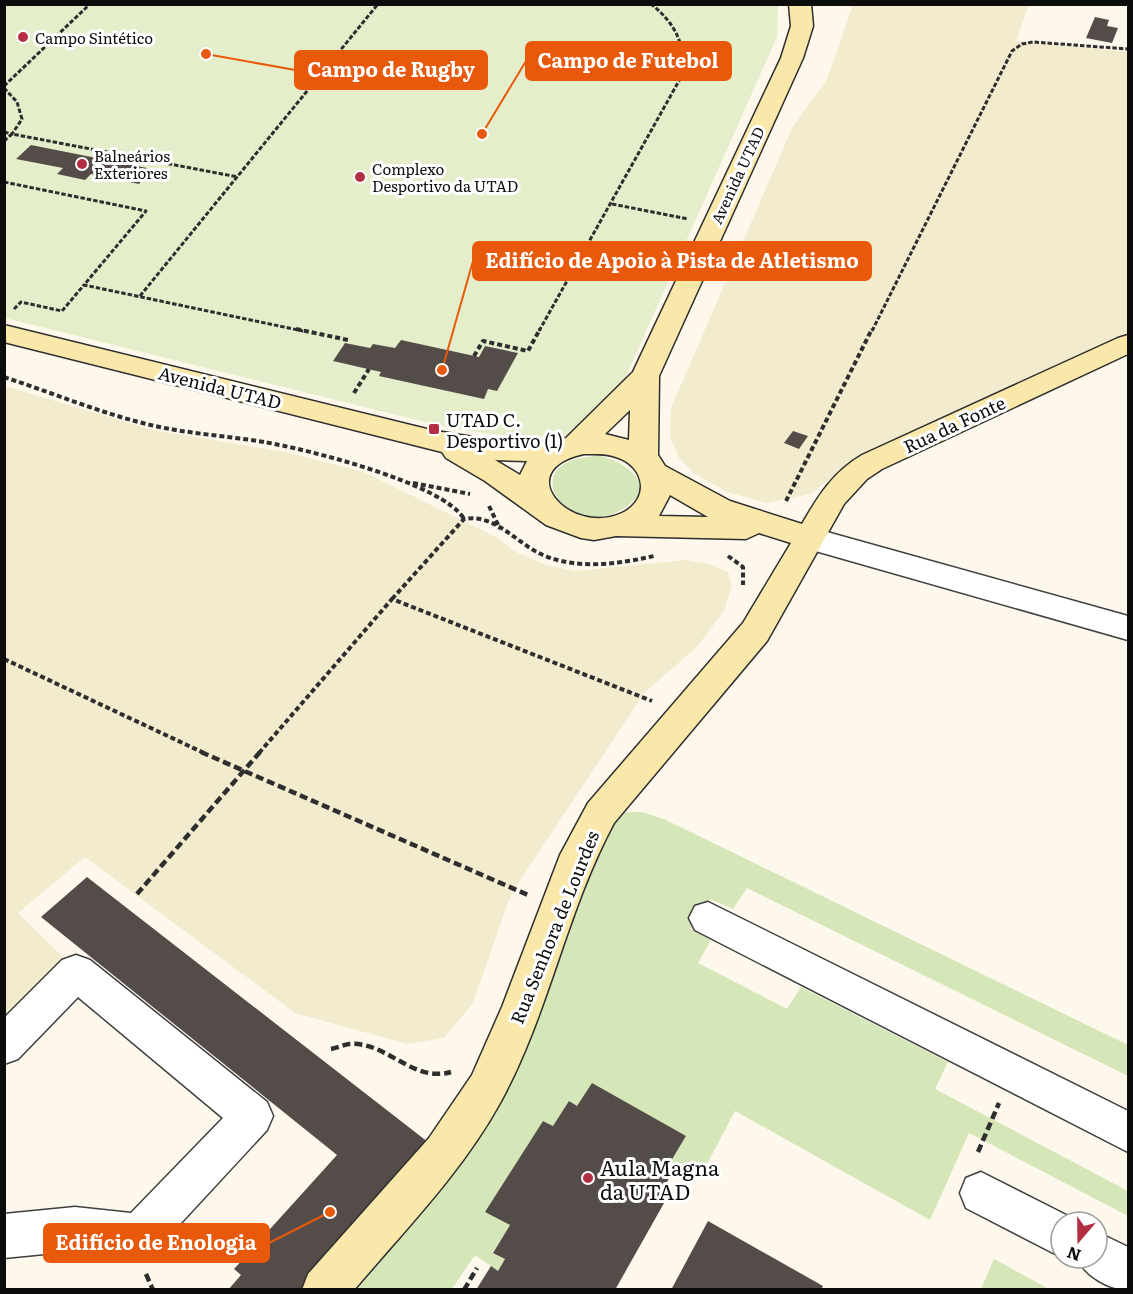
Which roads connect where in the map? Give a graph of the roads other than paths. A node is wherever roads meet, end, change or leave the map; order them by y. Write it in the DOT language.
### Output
graph roads {
  1 [pos="800,4"];
  2 [pos="9,322"];
  3 [pos="1128,344"];
  4 [pos="645,376"];
  5 [pos="435,441"];
  6 [pos="567,448"];
  7 [pos="649,466"];
  8 [pos="543,509"];
  9 [pos="616,526"];
  10 [pos="772,528"];
  11 [pos="809,538"];
  12 [pos="1128,628"];
  13 [pos="708,918"];
  14 [pos="4,1046"];
  15 [pos="1128,1132"];
  16 [pos="981,1193"];
  17 [pos="1049,1229"];
  18 [pos="4,1236"];
  19 [pos="1109,1261"];
  20 [pos="1128,1271"];
  21 [pos="324,1290"];
  1 -- 4 [label="street, Avenida UTAD"];
  2 -- 5 [label="street, Avenida UTAD"];
  3 -- 11 [label="street, Rua da Fonte"];
  4 -- 6 [label="street, Avenida UTAD"];
  4 -- 7 [label="street, Avenida UTAD"];
  5 -- 6 [label="street, Avenida UTAD"];
  5 -- 8 [label="street, Avenida UTAD"];
  6 -- 7 [label="street, Avenida UTAD"];
  6 -- 8 [label="street, Avenida UTAD"];
  7 -- 9 [label="street, Avenida UTAD"];
  7 -- 10 [label="street"];
  8 -- 9 [label="street, Avenida UTAD"];
  9 -- 10 [label="street"];
  10 -- 11 [label="street"];
  11 -- 12 [label="street"];
  11 -- 21 [label="street, Rua Senhora de Lourdes"];
  13 -- 15 [label="street"];
  14 -- 18 [label="street"];
  16 -- 17 [label="street"];
  19 -- 20 [label="street"];
}
